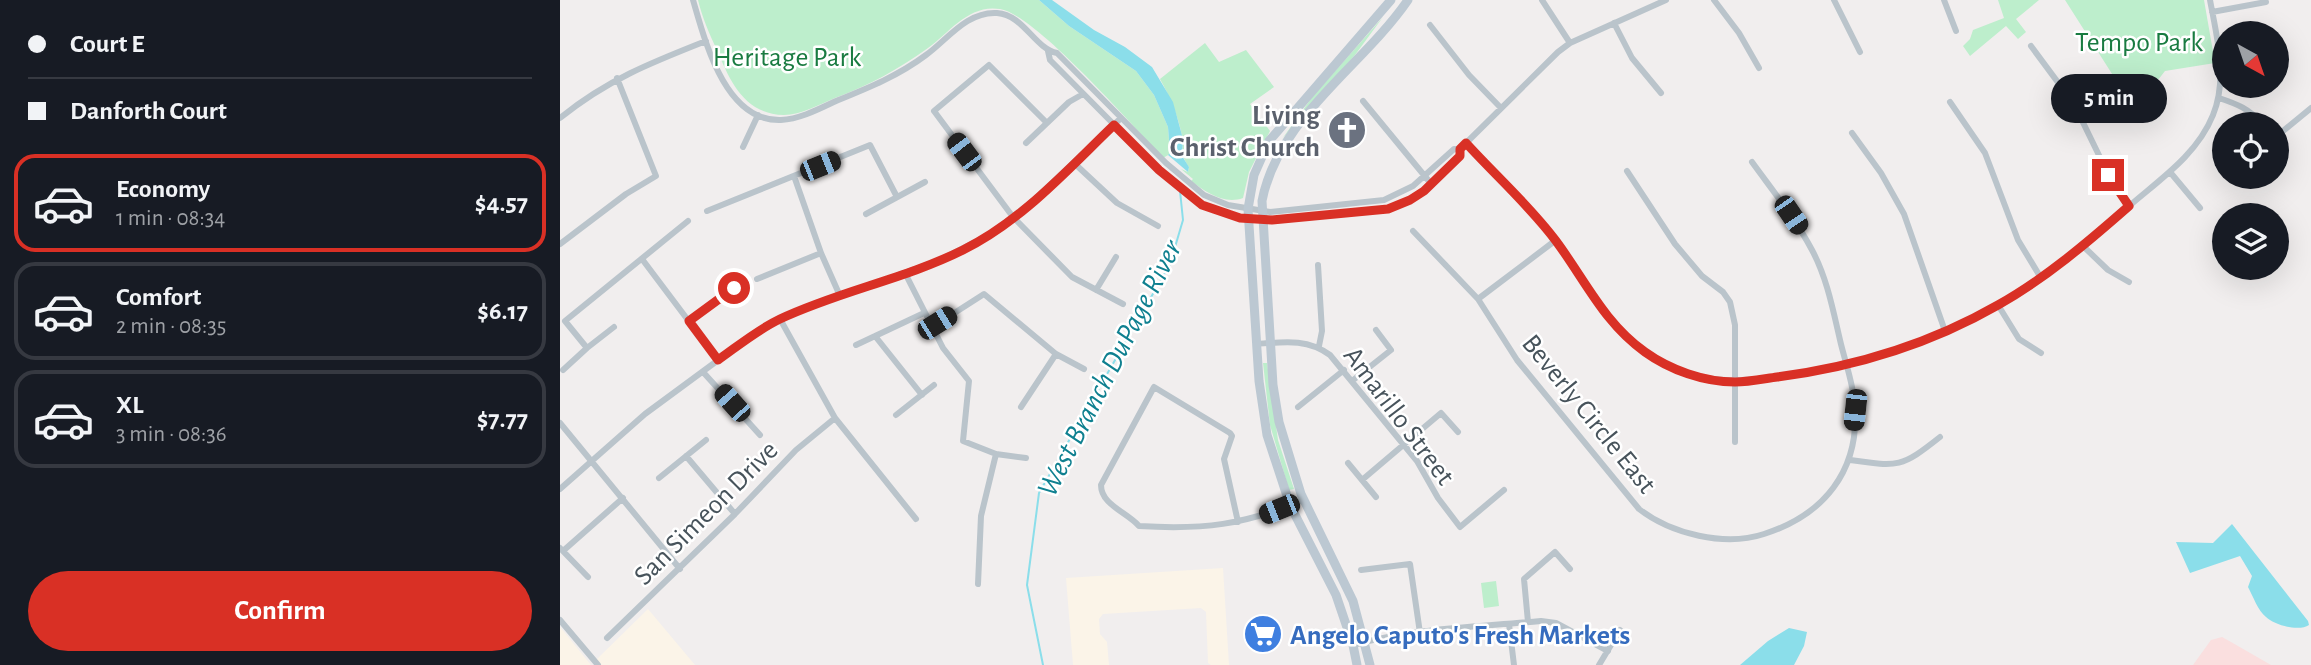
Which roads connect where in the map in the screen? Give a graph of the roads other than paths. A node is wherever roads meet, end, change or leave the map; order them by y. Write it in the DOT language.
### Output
graph roads {
  1 [pos="693,0"];
  2 [pos="1391,0"];
  3 [pos="1408,0"];
  4 [pos="1542,0"];
  5 [pos="1714,0"];
  6 [pos="1834,0"];
  7 [pos="1944,0"];
  8 [pos="2210,0"];
  9 [pos="1661,1"];
  10 [pos="2266,2"];
  11 [pos="2212,12"];
  12 [pos="2214,21"];
  13 [pos="1614,23"];
  14 [pos="1430,25"];
  15 [pos="1956,30"];
  16 [pos="706,41"];
  17 [pos="1570,43"];
  18 [pos="2031,46"];
  19 [pos="1048,51"];
  20 [pos="1860,52"];
  21 [pos="1759,68"];
  22 [pos="617,78"];
  23 [pos="1661,93"];
  24 [pos="1083,94"];
  25 [pos="2219,98"];
  26 [pos="2222,98"];
  27 [pos="1363,101"];
  28 [pos="1950,102"];
  29 [pos="2311,107"];
  30 [pos="1501,108"];
  31 [pos="2249,112"];
  32 [pos="758,115"];
  33 [pos="560,118"];
  34 [pos="1121,118"];
  35 [pos="1047,123"];
  36 [pos="1114,125"];
  37 [pos="2289,125"];
  38 [pos="1852,133"];
  39 [pos="1026,143"];
  40 [pos="1466,143"];
  41 [pos="743,147"];
  42 [pos="1460,149"];
  43 [pos="1752,162"];
  44 [pos="1074,163"];
  45 [pos="1627,171"];
  46 [pos="2170,172"];
  47 [pos="794,176"];
  48 [pos="1425,176"];
  49 [pos="925,182"];
  50 [pos="1431,184"];
  51 [pos="897,197"];
  52 [pos="2129,206"];
  53 [pos="2200,208"];
  54 [pos="707,211"];
  55 [pos="866,214"];
  56 [pos="1248,214"];
  57 [pos="1262,215"];
  58 [pos="1013,218"];
  59 [pos="688,221"];
  60 [pos="1158,226"];
  61 [pos="1413,231"];
  62 [pos="1556,240"];
  63 [pos="560,244"];
  64 [pos="2083,246"];
  65 [pos="821,253"];
  66 [pos="1116,257"];
  67 [pos="642,259"];
  68 [pos="1318,265"];
  69 [pos="905,273"];
  70 [pos="2041,278"];
  71 [pos="757,279"];
  72 [pos="2129,282"];
  73 [pos="734,288"];
  74 [pos="1096,290"];
  75 [pos="840,296"];
  76 [pos="1478,299"];
  77 [pos="1123,304"];
  78 [pos="1998,305"];
  79 [pos="924,313"];
  80 [pos="780,319"];
  81 [pos="689,321"];
  82 [pos="614,327"];
  83 [pos="930,328"];
  84 [pos="1376,330"];
  85 [pos="1945,331"];
  86 [pos="875,336"];
  87 [pos="1270,343"];
  88 [pos="1256,344"];
  89 [pos="856,345"];
  90 [pos="1319,346"];
  91 [pos="587,348"];
  92 [pos="2041,353"];
  93 [pos="1056,354"];
  94 [pos="718,360"];
  95 [pos="1846,364"];
  96 [pos="1084,369"];
  97 [pos="562,370"];
  98 [pos="1344,370"];
  99 [pos="703,372"];
  100 [pos="1352,381"];
  101 [pos="1735,382"];
  102 [pos="934,385"];
  103 [pos="922,396"];
  104 [pos="1021,407"];
  105 [pos="1298,407"];
  106 [pos="897,415"];
  107 [pos="835,418"];
  108 [pos="560,424"];
  109 [pos="1458,432"];
  110 [pos="760,435"];
  111 [pos="1940,437"];
  112 [pos="706,440"];
  113 [pos="1735,442"];
  114 [pos="1403,444"];
  115 [pos="996,454"];
  116 [pos="686,456"];
  117 [pos="1026,458"];
  118 [pos="1850,460"];
  119 [pos="592,461"];
  120 [pos="1348,463"];
  121 [pos="659,478"];
  122 [pos="1362,480"];
  123 [pos="560,489"];
  124 [pos="1503,490"];
  125 [pos="1376,497"];
  126 [pos="623,498"];
  127 [pos="1303,500"];
  128 [pos="1290,505"];
  129 [pos="735,514"];
  130 [pos="916,519"];
  131 [pos="1238,522"];
  132 [pos="562,549"];
  133 [pos="680,569"];
  134 [pos="1570,569"];
  135 [pos="1360,570"];
  136 [pos="588,577"];
  137 [pos="978,584"];
  138 [pos="560,620"];
  139 [pos="1528,622"];
  140 [pos="1509,624"];
  141 [pos="1620,630"];
  142 [pos="1420,633"];
  143 [pos="607,638"];
  144 [pos="1365,642"];
  145 [pos="1353,645"];
  146 [pos="1608,651"];
  147 [pos="598,665"];
  148 [pos="1357,665"];
  149 [pos="1370,665"];
  150 [pos="1514,665"];
  151 [pos="1599,665"];
  1 -- 16 [label="street"];
  2 -- 56 [label="main road"];
  3 -- 57 [label="main road"];
  4 -- 17 [label="street"];
  5 -- 21 [label="street"];
  6 -- 20 [label="street"];
  7 -- 15 [label="street"];
  8 -- 11 [label="street"];
  9 -- 13 [label="street"];
  10 -- 11 [label="street"];
  11 -- 12 [label="street"];
  13 -- 17 [label="street"];
  13 -- 23 [label="street"];
  14 -- 30 [label="street"];
  16 -- 22 [label="street"];
  16 -- 32 [label="street"];
  17 -- 30 [label="street"];
  18 -- 52 [label="street"];
  19 -- 24 [label="street"];
  19 -- 32 [label="street"];
  19 -- 34 [label="street"];
  22 -- 33 [label="street"];
  22 -- 63 [label="street"];
  24 -- 35 [label="street"];
  24 -- 36 [label="street"];
  25 -- 46 [label="street"];
  26 -- 31 [label="street"];
  27 -- 48 [label="street"];
  28 -- 70 [label="street"];
  29 -- 37 [label="street"];
  30 -- 40 [label="street"];
  32 -- 41 [label="street"];
  34 -- 36 [label="street"];
  34 -- 56 [label="street"];
  35 -- 39 [label="street"];
  35 -- 58 [label="street"];
  36 -- 44 [label="street"];
  36 -- 56 [label="street"];
  38 -- 85 [label="street"];
  40 -- 42 [label="street"];
  40 -- 62 [label="street"];
  42 -- 48 [label="street"];
  42 -- 50 [label="street"];
  43 -- 95 [label="street"];
  44 -- 58 [label="street"];
  44 -- 60 [label="street"];
  45 -- 101 [label="street"];
  46 -- 52 [label="street"];
  46 -- 53 [label="street"];
  47 -- 51 [label="street"];
  47 -- 54 [label="street"];
  47 -- 65 [label="street"];
  48 -- 50 [label="street"];
  48 -- 57 [label="street"];
  49 -- 51 [label="street"];
  50 -- 57 [label="street"];
  51 -- 55 [label="street"];
  52 -- 64 [label="street"];
  56 -- 57 [label="street"];
  56 -- 88 [label="main road"];
  57 -- 87 [label="main road"];
  58 -- 69 [label="street"];
  58 -- 74 [label="street"];
  59 -- 67 [label="street"];
  61 -- 76 [label="street, Beverly Circle East"];
  62 -- 76 [label="street"];
  62 -- 101 [label="street"];
  64 -- 70 [label="street"];
  64 -- 72 [label="street"];
  65 -- 71 [label="street"];
  65 -- 75 [label="street"];
  66 -- 74 [label="street"];
  67 -- 81 [label="street"];
  67 -- 91 [label="street"];
  68 -- 90 [label="street"];
  69 -- 75 [label="street"];
  69 -- 79 [label="street"];
  70 -- 78 [label="street"];
  73 -- 81 [label="street"];
  74 -- 77 [label="street"];
  75 -- 80 [label="street"];
  76 -- 118 [label="street, Beverly Circle East"];
  78 -- 85 [label="street"];
  78 -- 92 [label="street"];
  79 -- 83 [label="street"];
  79 -- 86 [label="street"];
  80 -- 94 [label="street"];
  80 -- 107 [label="street"];
  81 -- 94 [label="street"];
  82 -- 91 [label="street"];
  83 -- 93 [label="street"];
  83 -- 115 [label="street"];
  84 -- 100 [label="street"];
  85 -- 95 [label="street"];
  86 -- 89 [label="street"];
  86 -- 103 [label="street"];
  87 -- 88 [label="street, Amarillo Street"];
  87 -- 90 [label="street, Amarillo Street"];
  87 -- 127 [label="main road"];
  88 -- 128 [label="main road"];
  90 -- 98 [label="street, Amarillo Street"];
  91 -- 97 [label="street"];
  93 -- 96 [label="street"];
  93 -- 104 [label="street"];
  94 -- 99 [label="street"];
  95 -- 101 [label="street"];
  95 -- 118 [label="street"];
  98 -- 100 [label="street, Amarillo Street"];
  98 -- 105 [label="street"];
  99 -- 110 [label="street"];
  99 -- 119 [label="street"];
  100 -- 114 [label="street, Amarillo Street"];
  101 -- 113 [label="street"];
  102 -- 103 [label="street"];
  103 -- 106 [label="street"];
  107 -- 129 [label="street, San Simeon Drive"];
  107 -- 130 [label="street"];
  108 -- 119 [label="street"];
  109 -- 114 [label="street"];
  111 -- 118 [label="street"];
  112 -- 116 [label="street"];
  114 -- 122 [label="street"];
  114 -- 124 [label="street, Amarillo Street"];
  115 -- 117 [label="street"];
  115 -- 137 [label="street"];
  116 -- 121 [label="street"];
  116 -- 129 [label="street"];
  119 -- 123 [label="street"];
  119 -- 126 [label="street"];
  120 -- 122 [label="street"];
  122 -- 125 [label="street"];
  126 -- 132 [label="street"];
  126 -- 133 [label="street"];
  127 -- 128 [label="street"];
  127 -- 144 [label="main road"];
  128 -- 131 [label="street"];
  128 -- 145 [label="main road"];
  129 -- 133 [label="street, San Simeon Drive"];
  131 -- 131 [label="street"];
  132 -- 136 [label="street"];
  133 -- 143 [label="street, San Simeon Drive"];
  134 -- 139 [label="street"];
  135 -- 142 [label="street"];
  138 -- 147 [label="street"];
  139 -- 140 [label="street"];
  139 -- 146 [label="street"];
  140 -- 142 [label="street"];
  140 -- 150 [label="street"];
  141 -- 146 [label="street"];
  142 -- 144 [label="street"];
  144 -- 145 [label="street"];
  144 -- 149 [label="main road"];
  145 -- 148 [label="main road"];
  146 -- 151 [label="street"];
}
